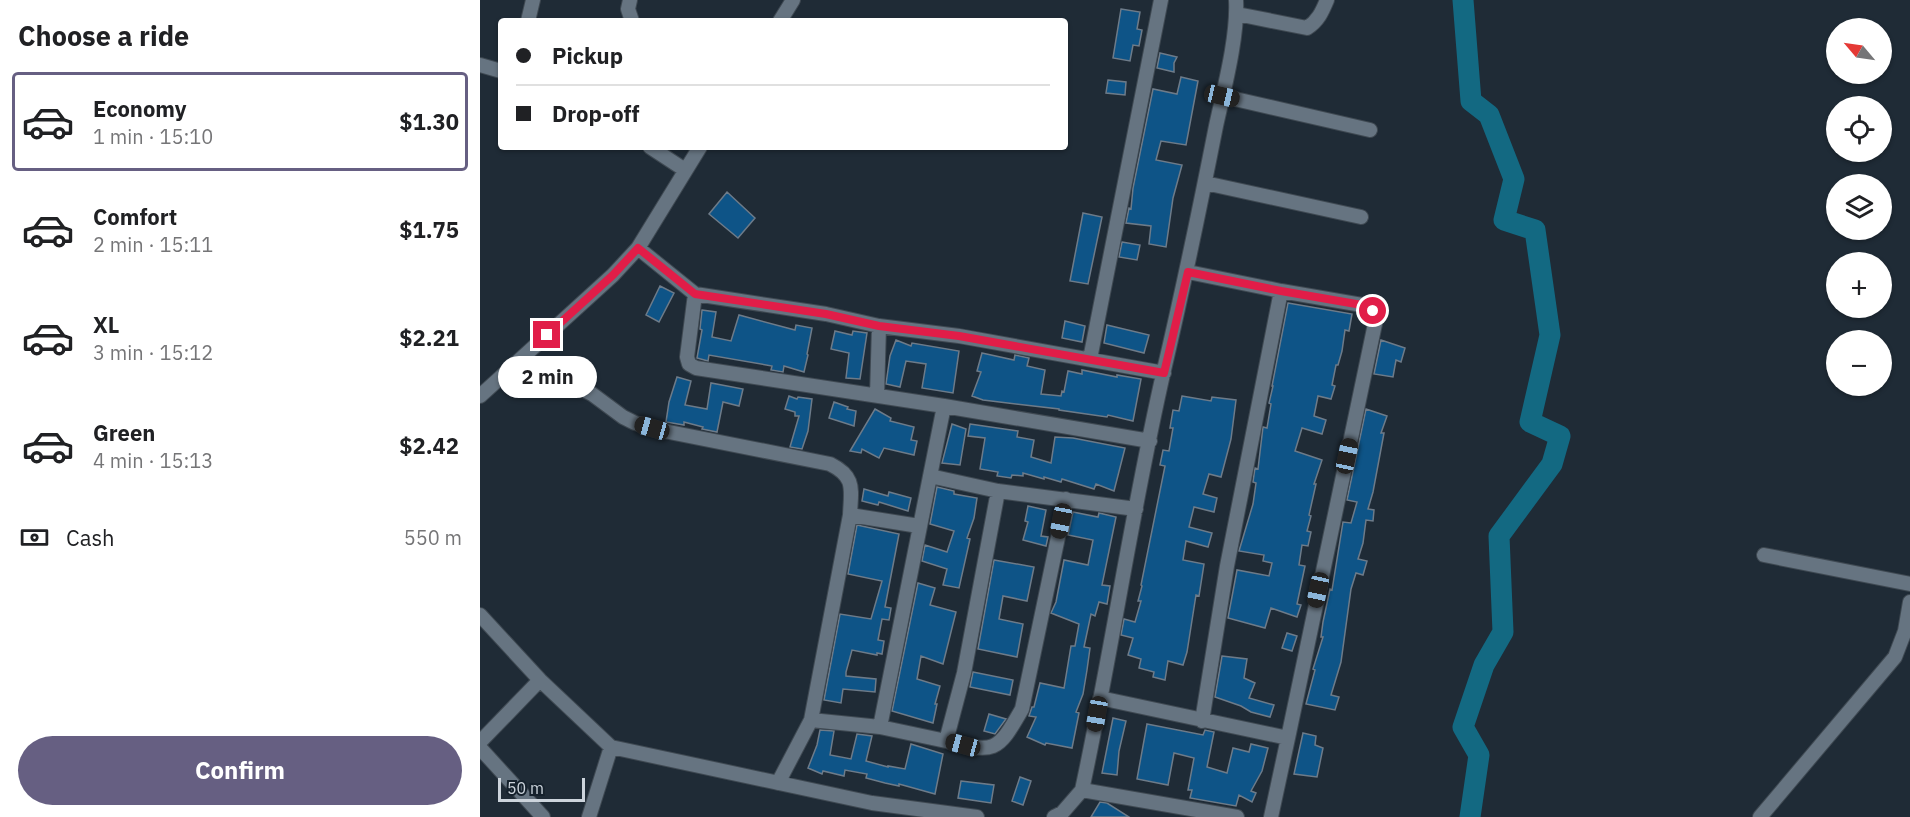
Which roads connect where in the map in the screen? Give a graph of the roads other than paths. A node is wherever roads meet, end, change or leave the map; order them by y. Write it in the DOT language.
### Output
graph roads {
  1 [pos="534,0"];
  2 [pos="630,0"];
  3 [pos="793,0"];
  4 [pos="1161,0"];
  5 [pos="1327,0"];
  6 [pos="1237,7"];
  7 [pos="529,18"];
  8 [pos="631,18"];
  9 [pos="782,18"];
  10 [pos="480,66"];
  11 [pos="498,70"];
  12 [pos="1222,96"];
  13 [pos="1370,130"];
  14 [pos="655,150"];
  15 [pos="698,150"];
  16 [pos="685,170"];
  17 [pos="1205,183"];
  18 [pos="1361,217"];
  19 [pos="638,248"];
  20 [pos="1188,272"];
  21 [pos="1281,291"];
  22 [pos="695,294"];
  23 [pos="879,326"];
  24 [pos="1090,359"];
  25 [pos="514,365"];
  26 [pos="1164,373"];
  27 [pos="480,396"];
  28 [pos="877,396"];
  29 [pos="944,406"];
  30 [pos="1150,441"];
  31 [pos="930,476"];
  32 [pos="998,491"];
  33 [pos="1066,499"];
  34 [pos="1136,509"];
  35 [pos="850,515"];
  36 [pos="919,526"];
  37 [pos="1764,555"];
  38 [pos="1910,584"];
  39 [pos="1910,602"];
  40 [pos="480,615"];
  41 [pos="540,680"];
  42 [pos="1100,698"];
  43 [pos="811,720"];
  44 [pos="1202,721"];
  45 [pos="880,727"];
  46 [pos="1288,738"];
  47 [pos="946,741"];
  48 [pos="480,742"];
  49 [pos="611,747"];
  50 [pos="480,748"];
  51 [pos="778,783"];
  52 [pos="1082,790"];
  53 [pos="870,810"];
  54 [pos="1179,812"];
  55 [pos="543,817"];
  56 [pos="589,817"];
  57 [pos="977,817"];
  58 [pos="1054,817"];
  59 [pos="1237,817"];
  60 [pos="1271,817"];
  61 [pos="1760,817"];
  1 -- 7 [label="street"];
  2 -- 8 [label="street"];
  3 -- 9 [label="street"];
  4 -- 24 [label="street"];
  5 -- 6 [label="street"];
  6 -- 12 [label="street"];
  10 -- 11 [label="street"];
  12 -- 13 [label="street"];
  12 -- 17 [label="street"];
  14 -- 16 [label="street"];
  15 -- 16 [label="street"];
  16 -- 19 [label="street"];
  17 -- 18 [label="street"];
  17 -- 20 [label="street"];
  19 -- 22 [label="street"];
  19 -- 25 [label="street"];
  20 -- 21 [label="street"];
  20 -- 26 [label="street"];
  21 -- 44 [label="street"];
  21 -- 46 [label="street"];
  22 -- 23 [label="street"];
  22 -- 28 [label="street"];
  23 -- 24 [label="street"];
  23 -- 28 [label="street"];
  24 -- 26 [label="street"];
  25 -- 27 [label="street"];
  25 -- 35 [label="street"];
  26 -- 30 [label="street"];
  28 -- 29 [label="street"];
  29 -- 30 [label="street"];
  29 -- 31 [label="street"];
  30 -- 34 [label="street"];
  31 -- 32 [label="street"];
  31 -- 36 [label="street"];
  32 -- 33 [label="street"];
  32 -- 47 [label="street"];
  33 -- 34 [label="street"];
  33 -- 47 [label="street"];
  34 -- 42 [label="street"];
  35 -- 36 [label="street"];
  35 -- 43 [label="street"];
  36 -- 45 [label="street"];
  37 -- 38 [label="street"];
  39 -- 61 [label="street"];
  40 -- 41 [label="street"];
  41 -- 48 [label="street"];
  41 -- 49 [label="street"];
  42 -- 44 [label="street"];
  42 -- 52 [label="street"];
  43 -- 45 [label="street"];
  43 -- 51 [label="street"];
  44 -- 46 [label="street"];
  45 -- 47 [label="street"];
  46 -- 60 [label="street"];
  49 -- 51 [label="street"];
  49 -- 56 [label="street"];
  50 -- 55 [label="street"];
  51 -- 53 [label="street"];
  52 -- 54 [label="street"];
  52 -- 58 [label="street"];
  53 -- 57 [label="street"];
  54 -- 59 [label="street"];
}
